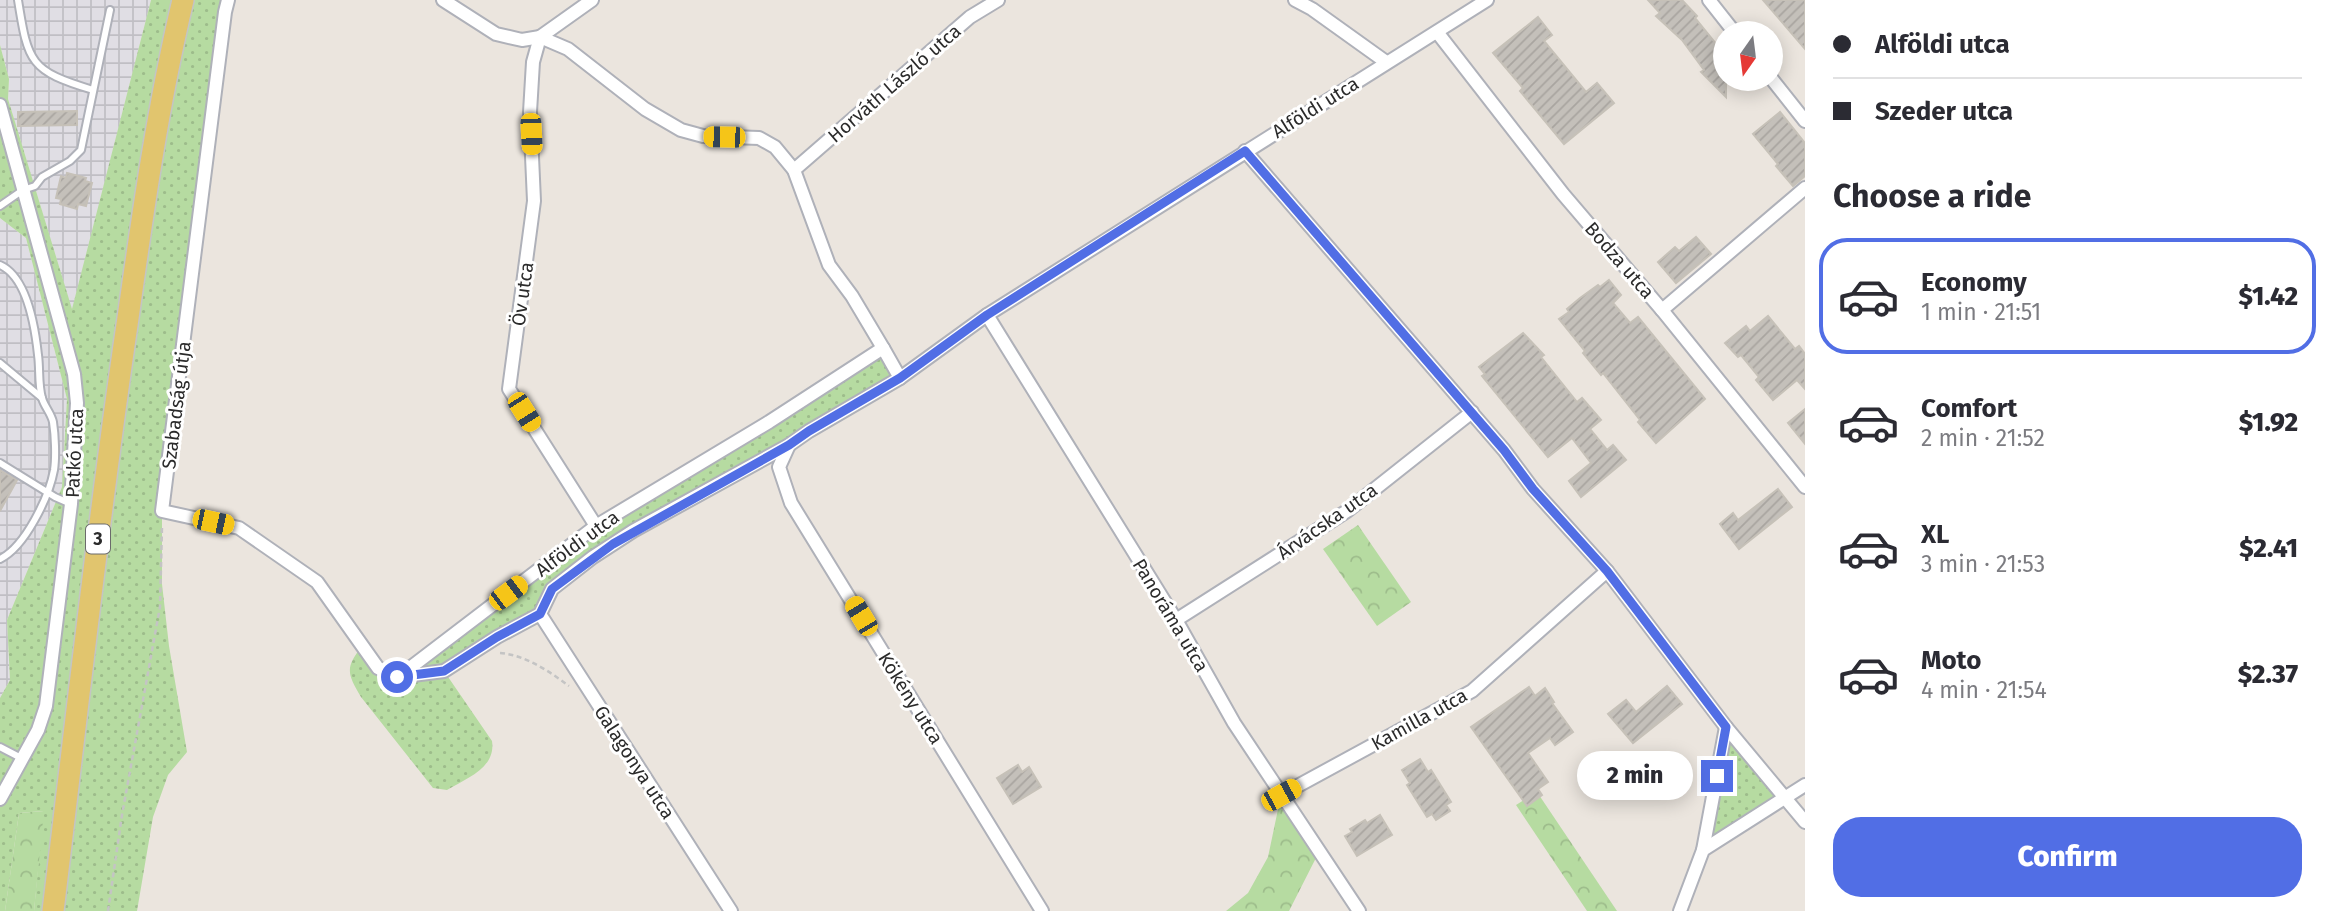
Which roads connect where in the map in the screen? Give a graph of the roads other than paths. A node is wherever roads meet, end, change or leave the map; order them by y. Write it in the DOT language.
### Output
graph roads {
  1 [pos="18,0"];
  2 [pos="183,0"];
  3 [pos="228,0"];
  4 [pos="443,0"];
  5 [pos="592,0"];
  6 [pos="998,0"];
  7 [pos="1295,0"];
  8 [pos="1487,0"];
  9 [pos="1709,0"];
  10 [pos="110,10"];
  11 [pos="1726,21"];
  12 [pos="1437,32"];
  13 [pos="540,37"];
  14 [pos="1386,62"];
  15 [pos="93,90"];
  16 [pos="1781,91"];
  17 [pos="0,105"];
  18 [pos="1805,121"];
  19 [pos="1245,151"];
  20 [pos="794,170"];
  21 [pos="1805,188"];
  22 [pos="23,190"];
  23 [pos="0,206"];
  24 [pos="0,265"];
  25 [pos="1662,310"];
  26 [pos="987,315"];
  27 [pos="883,348"];
  28 [pos="0,363"];
  29 [pos="900,378"];
  30 [pos="42,398"];
  31 [pos="1472,412"];
  32 [pos="789,445"];
  33 [pos="0,463"];
  34 [pos="1805,486"];
  35 [pos="48,493"];
  36 [pos="71,504"];
  37 [pos="596,526"];
  38 [pos="0,559"];
  39 [pos="1607,571"];
  40 [pos="540,614"];
  41 [pos="1176,620"];
  42 [pos="397,677"];
  43 [pos="1726,727"];
  44 [pos="0,747"];
  45 [pos="23,759"];
  46 [pos="1805,785"];
  47 [pos="1281,795"];
  48 [pos="0,799"];
  49 [pos="1787,799"];
  50 [pos="1805,822"];
  51 [pos="1703,850"];
  52 [pos="52,911"];
  53 [pos="731,911"];
  54 [pos="1042,911"];
  55 [pos="1359,911"];
  56 [pos="1680,911"];
  1 -- 15 [label="lane"];
  2 -- 52 [label="main road, 3"];
  3 -- 42 [label="street, Szabadság útja"];
  4 -- 13 [label="street"];
  5 -- 13 [label="street"];
  6 -- 20 [label="street, Horváth László utca"];
  7 -- 14 [label="street"];
  8 -- 12 [label="street, Alföldi utca"];
  9 -- 11 [label="street"];
  10 -- 15 [label="lane"];
  12 -- 14 [label="street, Alföldi utca"];
  12 -- 25 [label="street, Bodza utca"];
  13 -- 20 [label="street"];
  13 -- 37 [label="street, Öv utca"];
  14 -- 19 [label="street, Alföldi utca"];
  15 -- 22 [label="lane"];
  16 -- 18 [label="street"];
  17 -- 22 [label="street, Patkó utca"];
  19 -- 26 [label="street, Alföldi utca"];
  19 -- 31 [label="street"];
  20 -- 27 [label="street"];
  21 -- 25 [label="street"];
  22 -- 23 [label="lane"];
  22 -- 36 [label="street, Patkó utca"];
  24 -- 30 [label="lane"];
  25 -- 34 [label="street, Bodza utca"];
  26 -- 29 [label="street, Alföldi utca"];
  26 -- 41 [label="street, Panoráma utca"];
  27 -- 29 [label="street"];
  27 -- 37 [label="street, Alföldi utca"];
  28 -- 30 [label="lane"];
  29 -- 32 [label="street, Alföldi utca"];
  30 -- 35 [label="lane"];
  31 -- 39 [label="street"];
  31 -- 41 [label="street, Árvácska utca"];
  32 -- 40 [label="street, Alföldi utca"];
  32 -- 54 [label="street, Kökény utca"];
  33 -- 35 [label="lane"];
  35 -- 36 [label="lane"];
  35 -- 38 [label="lane"];
  36 -- 45 [label="street, Patkó utca"];
  37 -- 42 [label="street, Alföldi utca"];
  39 -- 43 [label="street"];
  39 -- 47 [label="street, Kamilla utca"];
  40 -- 42 [label="street, Alföldi utca"];
  40 -- 53 [label="street, Galagonya utca"];
  41 -- 47 [label="street, Panoráma utca"];
  43 -- 49 [label="street"];
  43 -- 51 [label="street"];
  44 -- 45 [label="lane"];
  45 -- 48 [label="street, Patkó utca"];
  46 -- 49 [label="street"];
  47 -- 55 [label="street, Panoráma utca"];
  49 -- 50 [label="street"];
  49 -- 51 [label="street"];
  51 -- 56 [label="street"];
}
